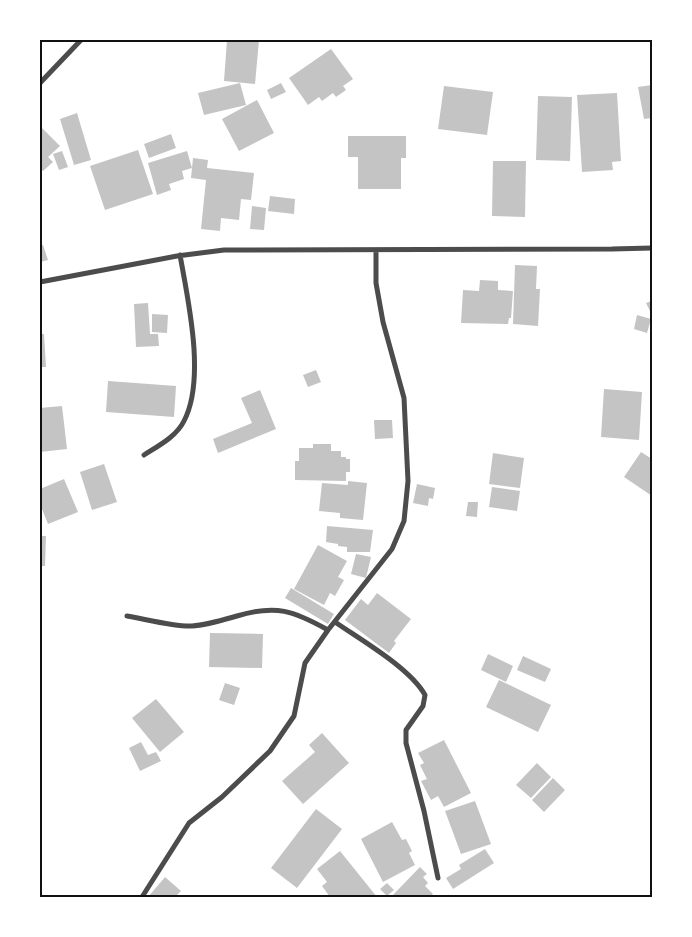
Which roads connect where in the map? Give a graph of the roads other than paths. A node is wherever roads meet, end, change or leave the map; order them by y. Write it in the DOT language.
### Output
graph roads {
  1 [pos="81,40"];
  2 [pos="40,83"];
  3 [pos="652,248"];
  4 [pos="376,250"];
  5 [pos="180,255"];
  6 [pos="40,282"];
  7 [pos="144,455"];
  8 [pos="127,616"];
  9 [pos="335,622"];
  10 [pos="328,630"];
  11 [pos="438,878"];
  12 [pos="142,897"];
  1 -- 2 [label="street"];
  3 -- 4 [label="street"];
  4 -- 5 [label="street"];
  4 -- 9 [label="street"];
  5 -- 6 [label="street"];
  5 -- 7 [label="street"];
  8 -- 10 [label="street"];
  9 -- 10 [label="street"];
  9 -- 11 [label="street"];
  10 -- 12 [label="street"];
}
